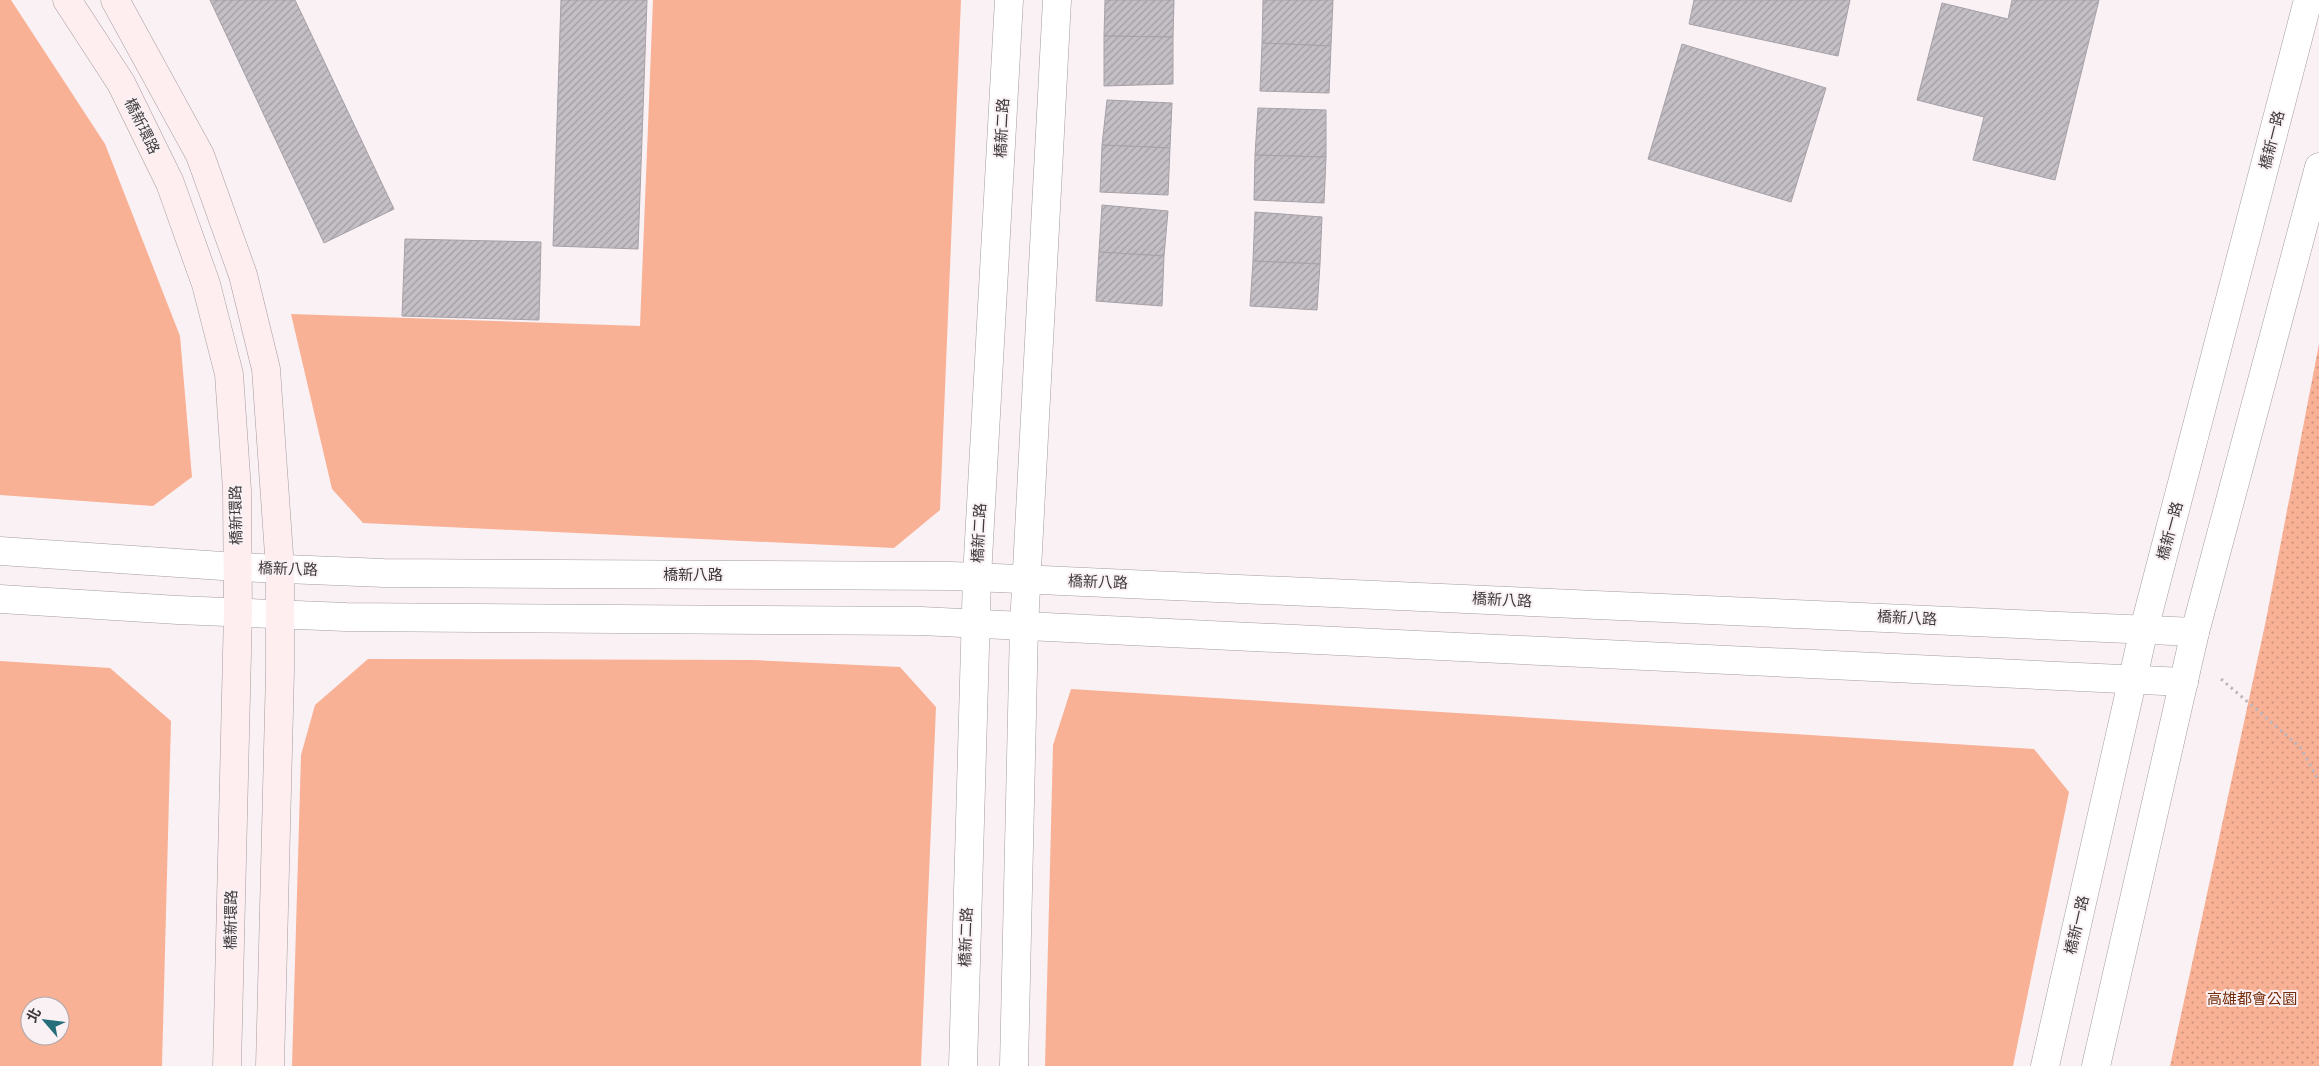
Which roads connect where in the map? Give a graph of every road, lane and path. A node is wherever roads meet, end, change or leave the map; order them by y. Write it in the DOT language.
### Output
graph roads {
  1 [pos="67,0"];
  2 [pos="115,0"];
  3 [pos="1009,0"];
  4 [pos="1057,0"];
  5 [pos="2308,0"];
  6 [pos="2319,167"];
  7 [pos="0,551"];
  8 [pos="237,567"];
  9 [pos="280,569"];
  10 [pos="976,577"];
  11 [pos="1027,579"];
  12 [pos="0,599"];
  13 [pos="238,612"];
  14 [pos="279,615"];
  15 [pos="975,624"];
  16 [pos="1024,626"];
  17 [pos="2144,629"];
  18 [pos="2195,632"];
  19 [pos="2221,670"];
  20 [pos="2133,678"];
  21 [pos="2184,682"];
  22 [pos="2319,780"];
  23 [pos="227,1066"];
  24 [pos="270,1066"];
  25 [pos="962,1066"];
  26 [pos="1014,1066"];
  27 [pos="2045,1066"];
  28 [pos="2096,1066"];
  1 -- 8 [label="street, 橋新環路"];
  2 -- 9 [label="street"];
  3 -- 10 [label="street, 橋新二路"];
  4 -- 11 [label="street"];
  5 -- 17 [label="street, 橋新一路"];
  6 -- 18 [label="street"];
  7 -- 8 [label="street, 橋新八路"];
  8 -- 9 [label="street, 橋新八路"];
  8 -- 13 [label="street, 橋新環路"];
  9 -- 10 [label="street, 橋新八路"];
  9 -- 14 [label="street"];
  10 -- 11 [label="street, 橋新八路"];
  10 -- 15 [label="street, 橋新二路"];
  11 -- 16 [label="street"];
  11 -- 17 [label="street, 橋新八路"];
  12 -- 13 [label="street"];
  13 -- 14 [label="street"];
  13 -- 23 [label="street, 橋新環路"];
  14 -- 15 [label="street"];
  14 -- 24 [label="street"];
  15 -- 16 [label="street"];
  15 -- 25 [label="street, 橋新二路"];
  16 -- 20 [label="street"];
  16 -- 26 [label="street"];
  17 -- 18 [label="street, 橋新八路"];
  17 -- 20 [label="street, 橋新一路"];
  18 -- 21 [label="street"];
  19 -- 22 [label="path"];
  20 -- 21 [label="street"];
  20 -- 27 [label="street, 橋新一路"];
  21 -- 28 [label="street"];
}
